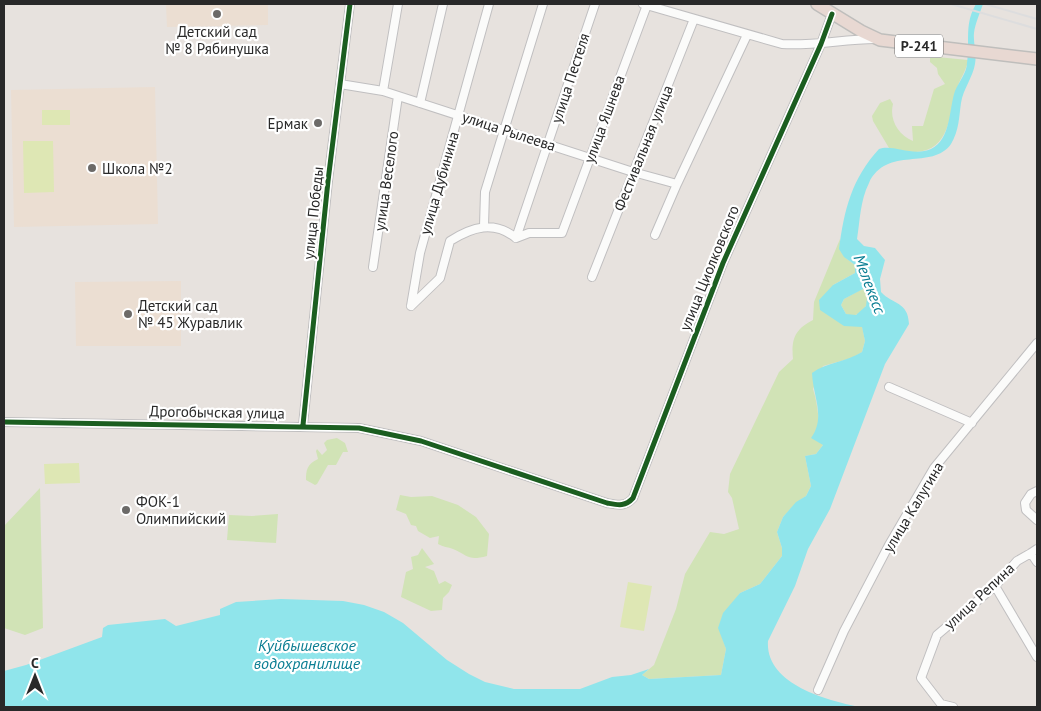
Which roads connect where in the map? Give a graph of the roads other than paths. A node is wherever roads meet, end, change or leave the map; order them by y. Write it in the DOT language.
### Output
graph roads {
  1 [pos="350,4"];
  2 [pos="398,4"];
  3 [pos="443,4"];
  4 [pos="489,4"];
  5 [pos="543,4"];
  6 [pos="595,4"];
  7 [pos="644,4"];
  8 [pos="817,4"];
  9 [pos="832,14"];
  10 [pos="694,19"];
  11 [pos="747,35"];
  12 [pos="880,40"];
  13 [pos="821,44"];
  14 [pos="1037,59"];
  15 [pos="340,84"];
  16 [pos="383,91"];
  17 [pos="398,96"];
  18 [pos="420,103"];
  19 [pos="458,115"];
  20 [pos="504,131"];
  21 [pos="549,144"];
  22 [pos="590,158"];
  23 [pos="633,172"];
  24 [pos="676,184"];
  25 [pos="484,226"];
  26 [pos="655,235"];
  27 [pos="516,238"];
  28 [pos="373,267"];
  29 [pos="592,277"];
  30 [pos="1037,343"];
  31 [pos="889,387"];
  32 [pos="4,422"];
  33 [pos="972,423"];
  34 [pos="303,425"];
  35 [pos="1034,493"];
  36 [pos="628,504"];
  37 [pos="1037,520"];
  38 [pos="1034,551"];
  39 [pos="1037,562"];
  40 [pos="995,586"];
  41 [pos="1037,656"];
  42 [pos="818,690"];
  43 [pos="953,707"];
  1 -- 15 [label="street, улица Победы"];
  2 -- 16 [label="street"];
  3 -- 18 [label="street"];
  4 -- 19 [label="street, улица Дубинина"];
  5 -- 20 [label="street"];
  6 -- 21 [label="street, улица Пестеля"];
  7 -- 10 [label="street"];
  7 -- 22 [label="street, улица Яшнева"];
  8 -- 9 [label="highway, Р-241"];
  9 -- 12 [label="highway, Р-241"];
  9 -- 13 [label="street, улица Циолковского"];
  10 -- 11 [label="street"];
  10 -- 23 [label="street, Фестивальная улица"];
  11 -- 13 [label="street"];
  11 -- 24 [label="street"];
  12 -- 13 [label="street"];
  12 -- 14 [label="highway, Р-241"];
  13 -- 36 [label="street, улица Циолковского"];
  15 -- 16 [label="street, улица Рылеева"];
  15 -- 34 [label="street, улица Победы"];
  16 -- 17 [label="street, улица Рылеева"];
  17 -- 18 [label="street, улица Рылеева"];
  17 -- 28 [label="street, улица Веселого"];
  18 -- 19 [label="street, улица Рылеева"];
  19 -- 20 [label="street, улица Рылеева"];
  19 -- 25 [label="street, улица Дубинина"];
  20 -- 21 [label="street, улица Рылеева"];
  20 -- 25 [label="street"];
  21 -- 22 [label="street, улица Рылеева"];
  21 -- 27 [label="street, улица Пестеля"];
  22 -- 23 [label="street, улица Рылеева"];
  22 -- 27 [label="street, улица Яшнева"];
  23 -- 24 [label="street, улица Рылеева"];
  23 -- 29 [label="street, Фестивальная улица"];
  24 -- 26 [label="street"];
  25 -- 27 [label="street"];
  30 -- 33 [label="street, улица Калугина"];
  31 -- 33 [label="street"];
  32 -- 34 [label="street, Дрогобычская улица"];
  33 -- 42 [label="street, улица Калугина"];
  34 -- 36 [label="street, Дрогобычская улица"];
  35 -- 37 [label="street"];
  38 -- 39 [label="street"];
  38 -- 40 [label="street, улица Репина"];
  40 -- 41 [label="street"];
  40 -- 43 [label="street, улица Репина"];
}
